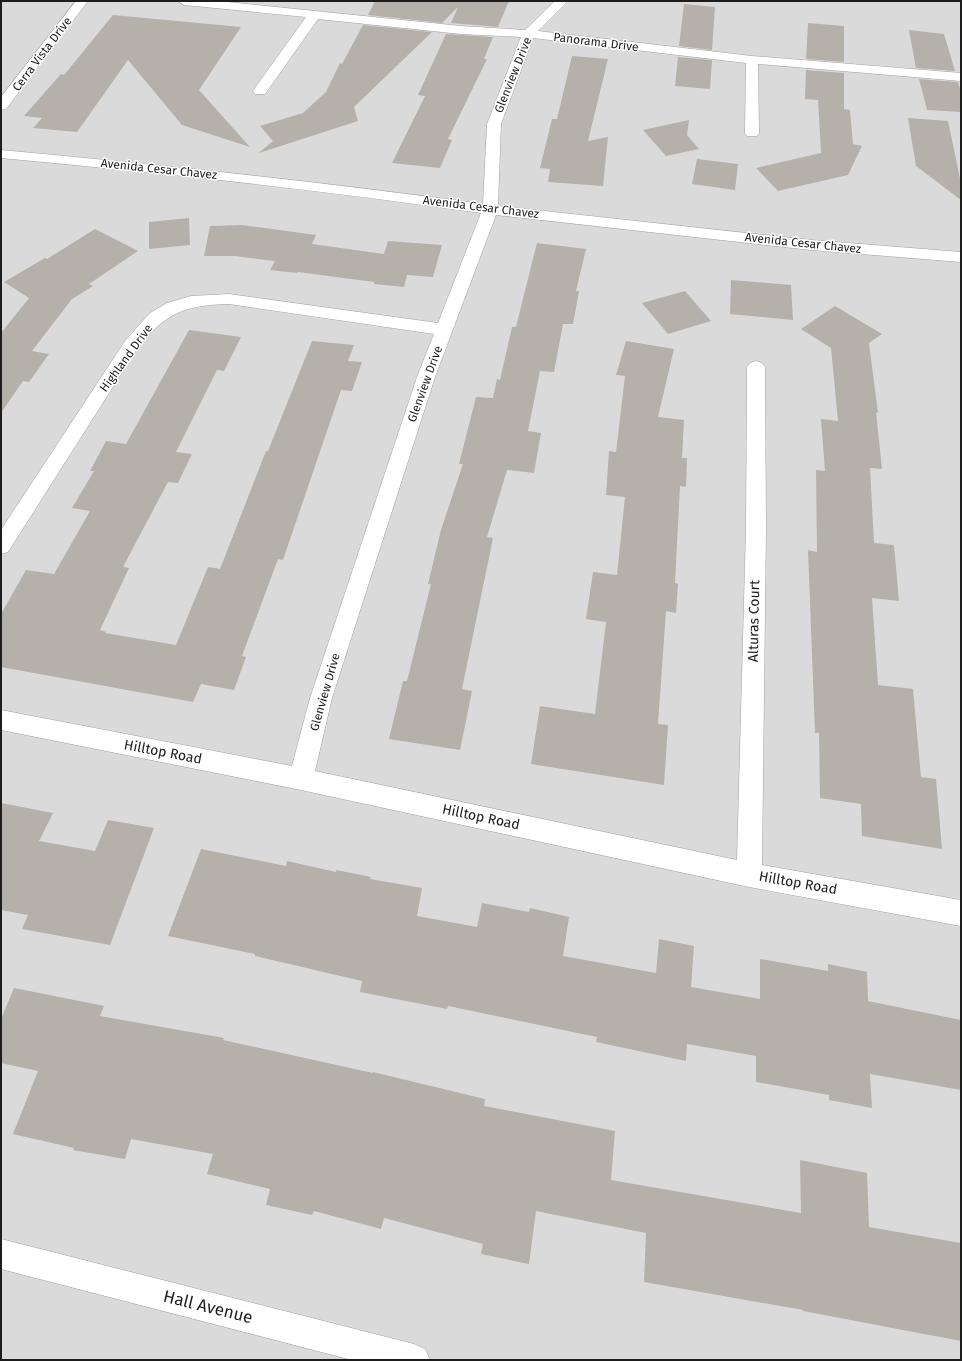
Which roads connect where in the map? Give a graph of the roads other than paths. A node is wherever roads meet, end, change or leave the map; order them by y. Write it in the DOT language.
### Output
graph roads {
  1 [pos="82,1"];
  2 [pos="184,1"];
  3 [pos="562,1"];
  4 [pos="314,15"];
  5 [pos="528,34"];
  6 [pos="752,60"];
  7 [pos="961,77"];
  8 [pos="260,91"];
  9 [pos="1,106"];
  10 [pos="752,133"];
  11 [pos="1,154"];
  12 [pos="490,210"];
  13 [pos="961,257"];
  14 [pos="445,330"];
  15 [pos="756,366"];
  16 [pos="1,546"];
  17 [pos="1,720"];
  18 [pos="301,779"];
  19 [pos="749,875"];
  20 [pos="961,912"];
  21 [pos="1,1254"];
  22 [pos="414,1360"];
  1 -- 9 [label="street, Cerra Vista Drive"];
  2 -- 4 [label="street, Panorama Drive"];
  3 -- 5 [label="street, Glenview Drive"];
  4 -- 5 [label="street, Panorama Drive"];
  4 -- 8 [label="street"];
  5 -- 6 [label="street, Panorama Drive"];
  5 -- 12 [label="street, Glenview Drive"];
  6 -- 7 [label="street, Panorama Drive"];
  6 -- 10 [label="street"];
  11 -- 12 [label="street, Avenida Cesar Chavez"];
  12 -- 13 [label="street, Avenida Cesar Chavez"];
  12 -- 14 [label="street, Glenview Drive"];
  14 -- 16 [label="street, Highland Drive"];
  14 -- 18 [label="street, Glenview Drive"];
  15 -- 19 [label="street, Alturas Court"];
  17 -- 18 [label="street, Hilltop Road"];
  18 -- 19 [label="street, Hilltop Road"];
  19 -- 20 [label="street, Hilltop Road"];
  21 -- 22 [label="street, Hall Avenue"];
}
